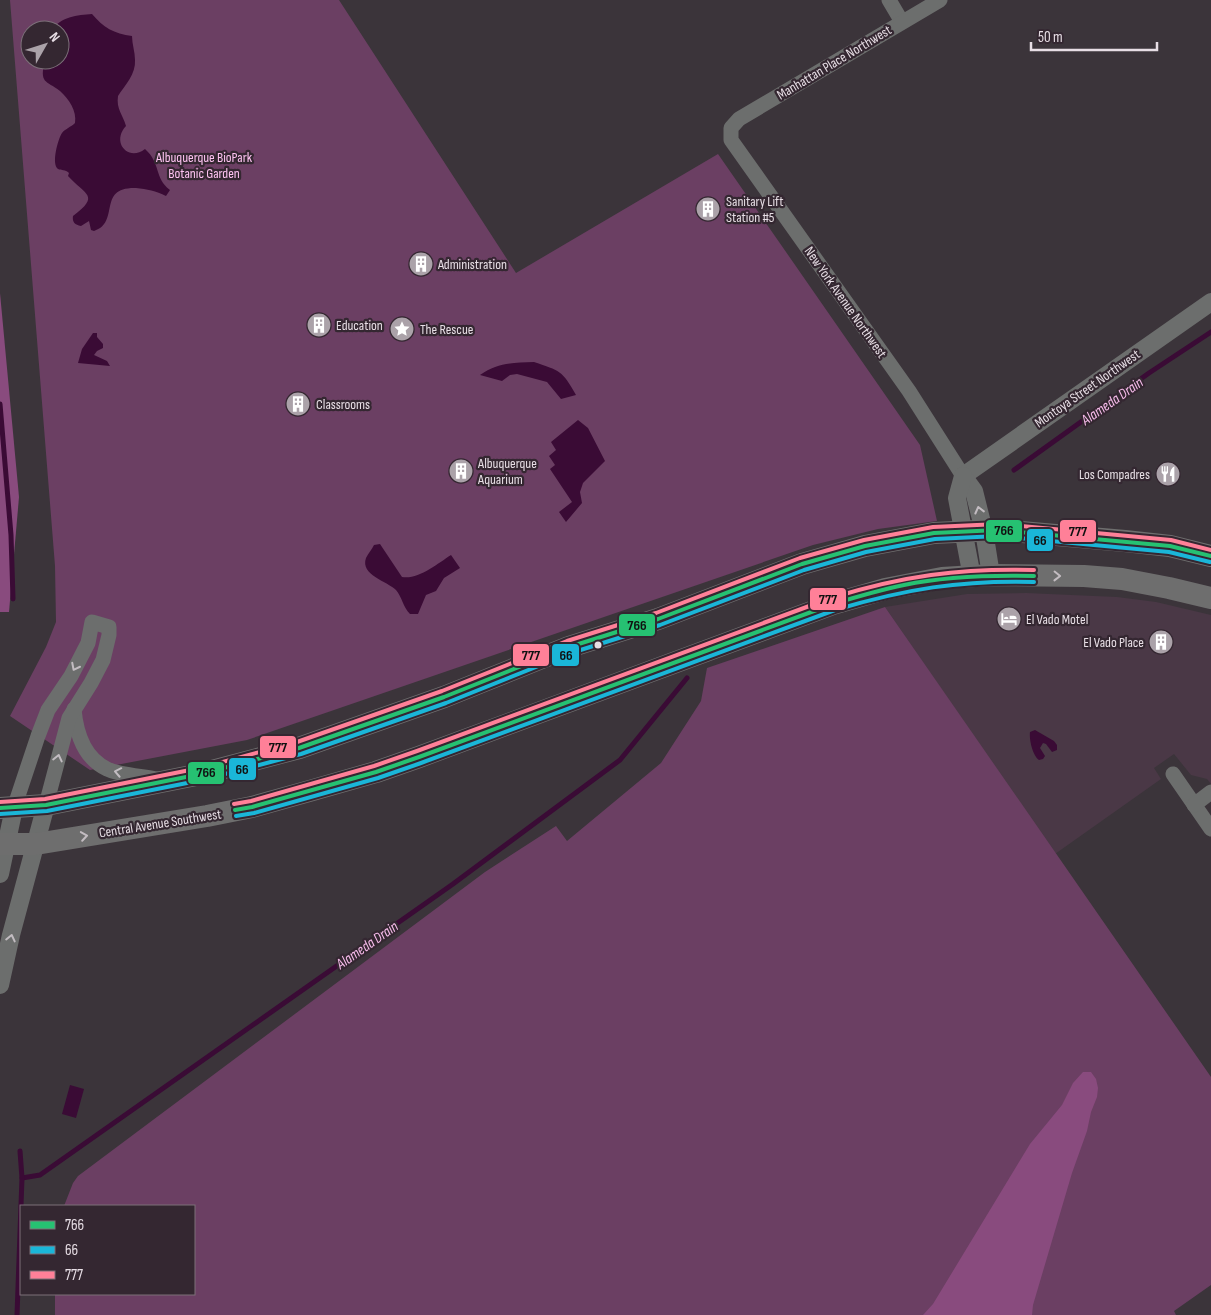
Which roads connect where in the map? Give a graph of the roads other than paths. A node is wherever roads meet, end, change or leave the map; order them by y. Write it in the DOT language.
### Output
graph roads {
  1 [pos="889,0"];
  2 [pos="940,0"];
  3 [pos="902,22"];
  4 [pos="730,128"];
  5 [pos="1211,302"];
  6 [pos="963,476"];
  7 [pos="974,532"];
  8 [pos="1211,556"];
  9 [pos="981,576"];
  10 [pos="1211,598"];
  11 [pos="74,709"];
  12 [pos="1172,774"];
  13 [pos="166,781"];
  14 [pos="1211,792"];
  15 [pos="46,805"];
  16 [pos="1194,805"];
  17 [pos="7,808"];
  18 [pos="1211,829"];
  19 [pos="3,844"];
  20 [pos="36,844"];
  21 [pos="0,874"];
  22 [pos="0,985"];
  1 -- 3 [label="street"];
  2 -- 3 [label="street, Manhattan Place Northwest"];
  3 -- 4 [label="street, Manhattan Place Northwest"];
  4 -- 6 [label="street, New York Avenue Northwest"];
  5 -- 6 [label="street, Montoya Street Northwest"];
  6 -- 7 [label="street"];
  7 -- 8 [label="main road"];
  7 -- 9 [label="street"];
  7 -- 13 [label="main road"];
  9 -- 10 [label="main road, Central Avenue Southwest, one-way"];
  20 -- 9 [label="main road, Central Avenue Southwest, one-way"];
  13 -- 11 [label="street, one-way"];
  15 -- 11 [label="street, one-way"];
  11 -- 17 [label="street, one-way"];
  12 -- 16 [label="street"];
  13 -- 15 [label="main road"];
  14 -- 16 [label="street"];
  15 -- 17 [label="main road"];
  15 -- 20 [label="street"];
  16 -- 18 [label="street"];
  17 -- 19 [label="street"];
  19 -- 20 [label="main road, Central Avenue Southwest"];
  19 -- 21 [label="street"];
  22 -- 20 [label="street, one-way"];
}
